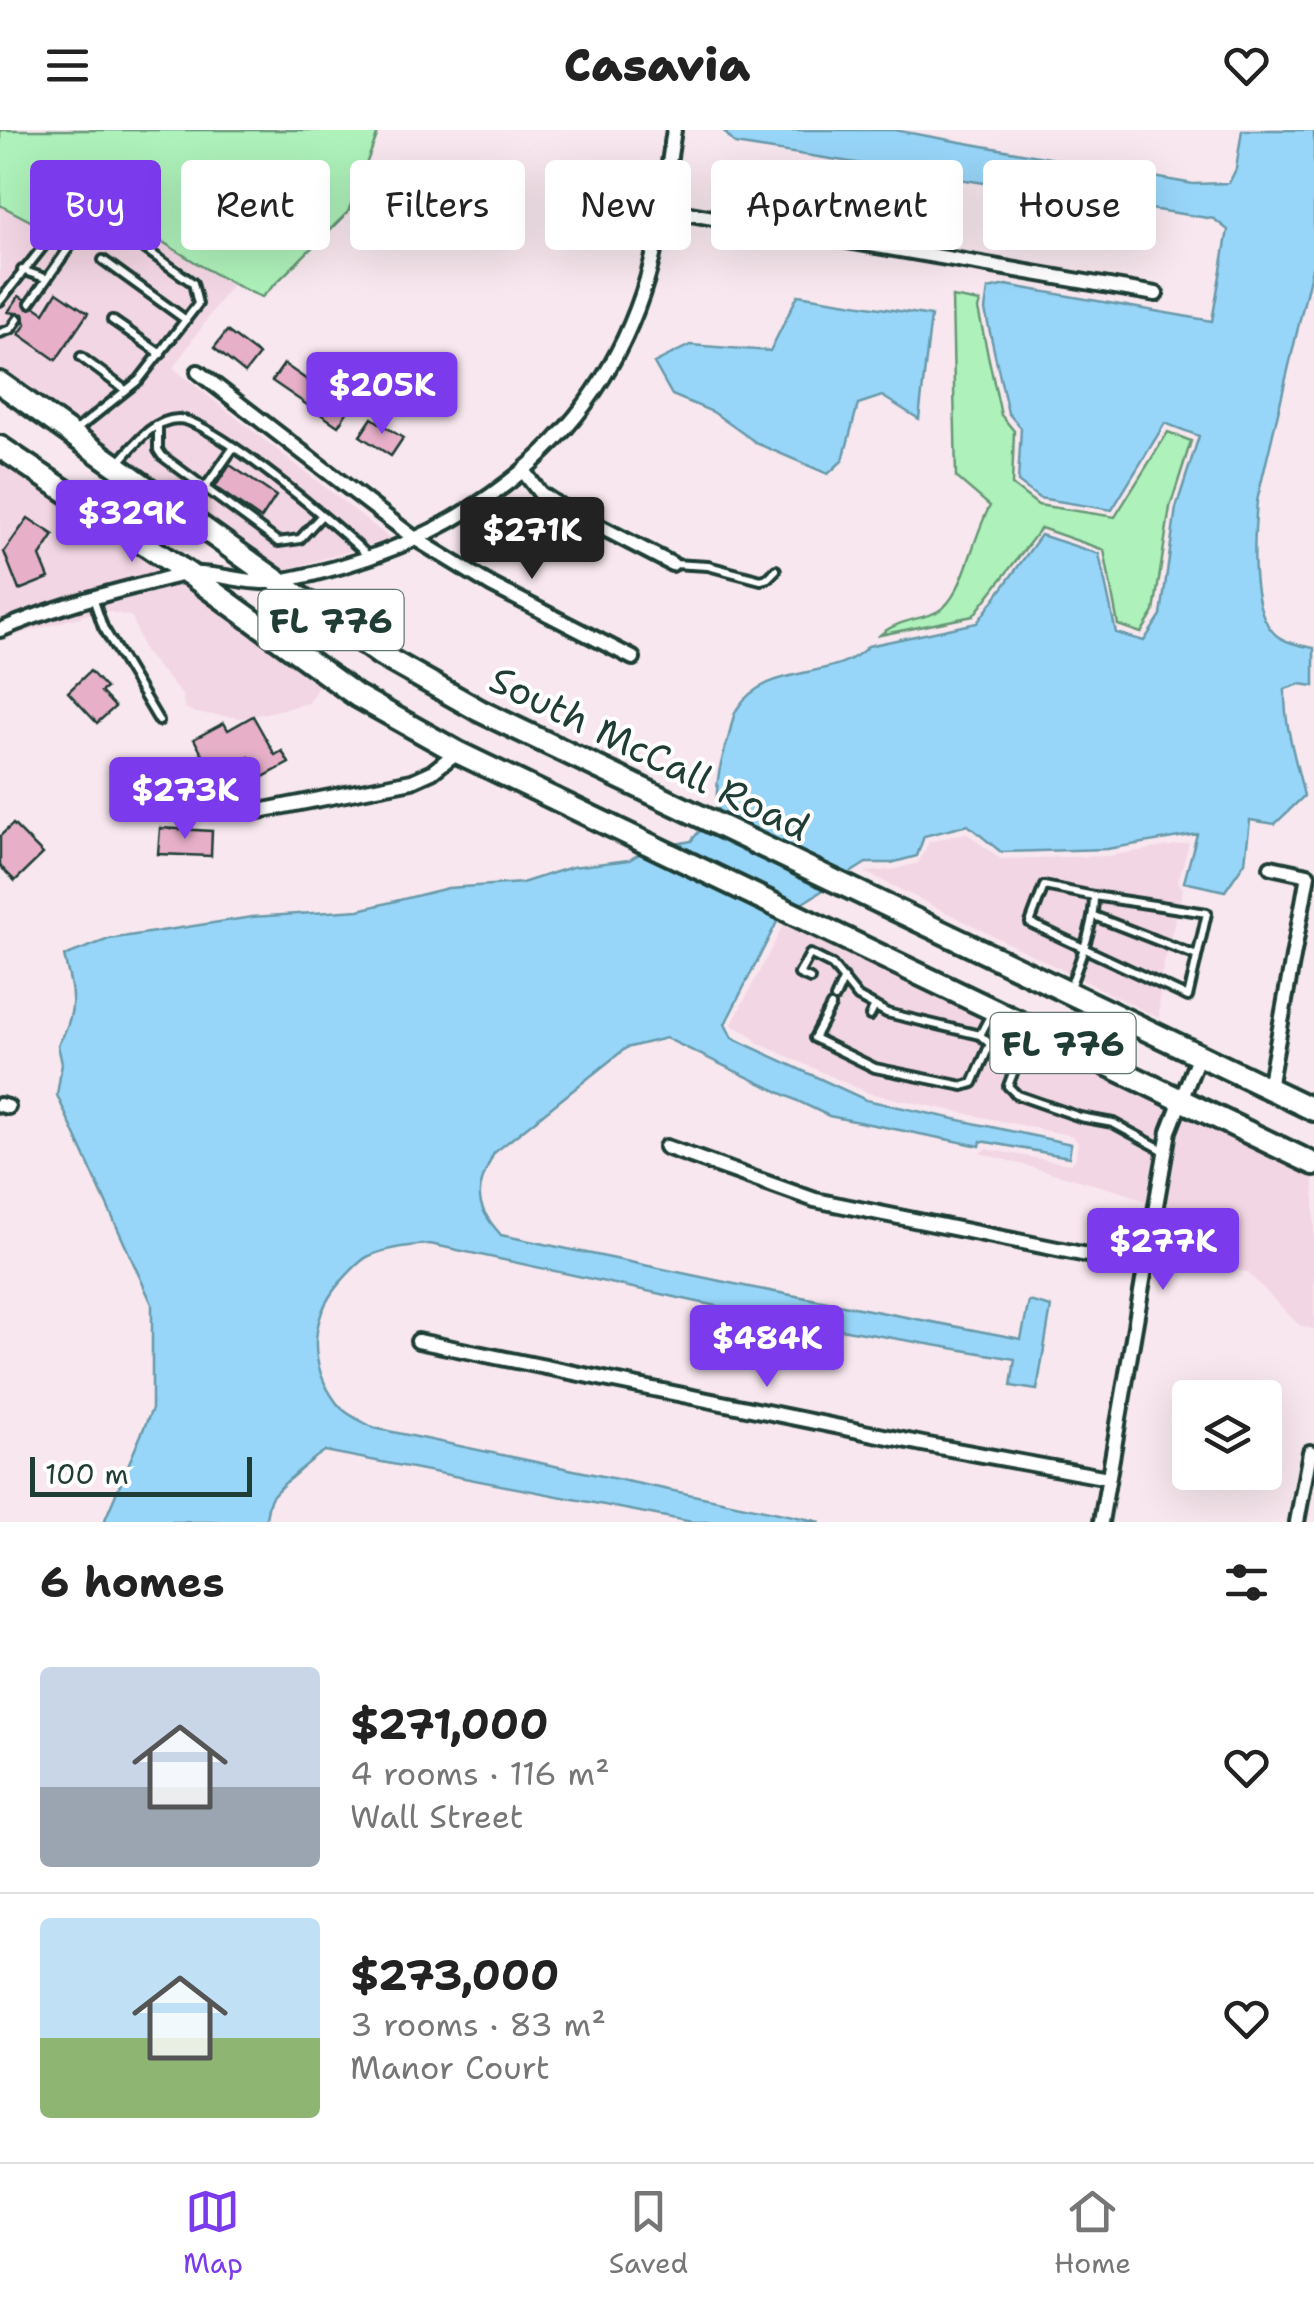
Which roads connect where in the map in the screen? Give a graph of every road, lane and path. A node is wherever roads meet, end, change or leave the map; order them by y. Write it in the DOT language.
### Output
graph roads {
  1 [pos="674,130"];
  2 [pos="669,160"];
  3 [pos="691,214"];
  4 [pos="39,250"];
  5 [pos="66,250"];
  6 [pos="145,250"];
  7 [pos="653,250"];
  8 [pos="103,260"];
  9 [pos="22,270"];
  10 [pos="45,278"];
  11 [pos="1156,294"];
  12 [pos="0,301"];
  13 [pos="30,303"];
  14 [pos="18,319"];
  15 [pos="112,320"];
  16 [pos="186,320"];
  17 [pos="0,334"];
  18 [pos="162,354"];
  19 [pos="81,357"];
  20 [pos="198,372"];
  21 [pos="0,383"];
  22 [pos="124,390"];
  23 [pos="158,424"];
  24 [pos="72,434"];
  25 [pos="0,447"];
  26 [pos="234,448"];
  27 [pos="117,464"];
  28 [pos="524,472"];
  29 [pos="205,488"];
  30 [pos="321,516"];
  31 [pos="414,538"];
  32 [pos="368,556"];
  33 [pos="672,564"];
  34 [pos="776,570"];
  35 [pos="188,574"];
  36 [pos="276,582"];
  37 [pos="93,597"];
  38 [pos="3,626"];
  39 [pos="632,658"];
  40 [pos="159,721"];
  41 [pos="457,752"];
  42 [pos="259,811"];
  43 [pos="1272,867"];
  44 [pos="1094,896"];
  45 [pos="1094,916"];
  46 [pos="1083,950"];
  47 [pos="1197,956"];
  48 [pos="844,978"];
  49 [pos="810,979"];
  50 [pos="1068,994"];
  51 [pos="874,1006"];
  52 [pos="993,1009"];
  53 [pos="870,1016"];
  54 [pos="937,1025"];
  55 [pos="1030,1028"];
  56 [pos="935,1035"];
  57 [pos="980,1035"];
  58 [pos="1198,1056"];
  59 [pos="1269,1088"];
  60 [pos="1180,1099"];
  61 [pos="1314,1110"];
  62 [pos="666,1146"];
  63 [pos="1166,1152"];
  64 [pos="1314,1164"];
  65 [pos="1146,1267"];
  66 [pos="418,1341"];
  67 [pos="1310,1452"];
  68 [pos="1108,1478"];
  69 [pos="1101,1522"];
  70 [pos="1297,1522"];
  1 -- 2 [label="street"];
  3 -- 11 [label="street"];
  4 -- 9 [label="lane"];
  5 -- 10 [label="lane"];
  6 -- 16 [label="lane"];
  7 -- 28 [label="street"];
  8 -- 16 [label="lane"];
  9 -- 10 [label="lane"];
  9 -- 12 [label="lane"];
  10 -- 13 [label="lane"];
  14 -- 17 [label="lane"];
  15 -- 18 [label="lane"];
  16 -- 18 [label="lane"];
  18 -- 22 [label="lane"];
  19 -- 22 [label="lane"];
  20 -- 31 [label="street"];
  21 -- 24 [label="main road, South McCall Road / FL 776"];
  22 -- 24 [label="lane"];
  23 -- 26 [label="lane"];
  23 -- 27 [label="lane"];
  23 -- 29 [label="lane"];
  24 -- 27 [label="main road, South McCall Road / FL 776"];
  25 -- 35 [label="main road, FL 776"];
  26 -- 29 [label="lane"];
  26 -- 30 [label="lane"];
  27 -- 36 [label="main road, South McCall Road / FL 776"];
  28 -- 31 [label="street"];
  28 -- 33 [label="street"];
  29 -- 30 [label="lane"];
  30 -- 32 [label="lane"];
  31 -- 32 [label="street"];
  31 -- 39 [label="street"];
  32 -- 36 [label="street"];
  33 -- 34 [label="lane"];
  35 -- 36 [label="street"];
  35 -- 37 [label="street"];
  35 -- 41 [label="main road, FL 776"];
  36 -- 50 [label="main road, South McCall Road / FL 776"];
  37 -- 38 [label="street"];
  37 -- 40 [label="lane"];
  41 -- 42 [label="street"];
  41 -- 52 [label="main road, FL 776"];
  43 -- 59 [label="street"];
  44 -- 45 [label="lane"];
  44 -- 46 [label="lane"];
  44 -- 47 [label="lane"];
  45 -- 46 [label="lane"];
  45 -- 47 [label="lane"];
  46 -- 47 [label="lane"];
  46 -- 50 [label="lane"];
  48 -- 49 [label="lane"];
  48 -- 51 [label="lane"];
  48 -- 57 [label="lane"];
  50 -- 58 [label="main road, South McCall Road / FL 776"];
  51 -- 53 [label="lane"];
  51 -- 54 [label="lane"];
  52 -- 55 [label="main road, FL 776"];
  52 -- 57 [label="lane"];
  54 -- 56 [label="lane"];
  54 -- 57 [label="lane"];
  55 -- 60 [label="main road, FL 776"];
  55 -- 63 [label="lane"];
  58 -- 59 [label="main road, South McCall Road / FL 776"];
  58 -- 60 [label="street"];
  59 -- 61 [label="main road, South McCall Road / FL 776"];
  60 -- 63 [label="street"];
  60 -- 64 [label="main road, FL 776"];
  62 -- 65 [label="street"];
  63 -- 65 [label="street"];
  65 -- 68 [label="street"];
  66 -- 68 [label="street"];
  67 -- 70 [label="street"];
  68 -- 69 [label="street"];
}
